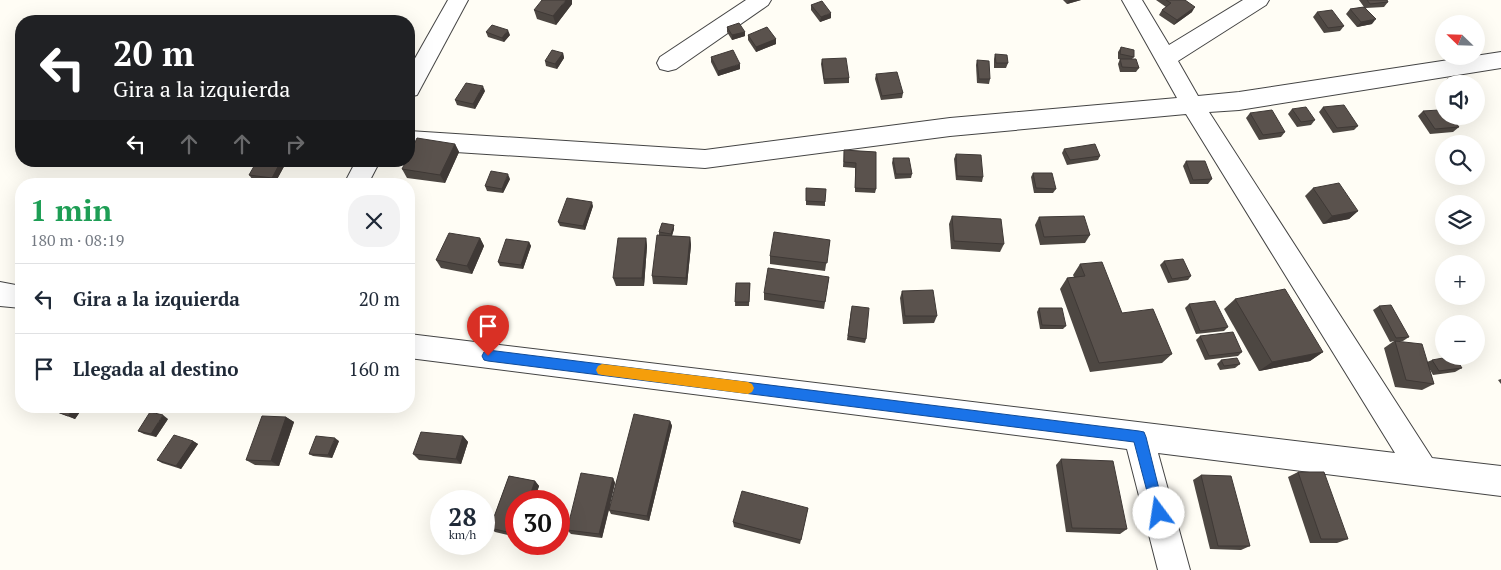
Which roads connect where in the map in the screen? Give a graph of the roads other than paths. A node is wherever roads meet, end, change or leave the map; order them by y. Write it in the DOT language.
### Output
graph roads {
  1 [pos="458,0"];
  2 [pos="761,0"];
  3 [pos="1132,0"];
  4 [pos="1259,0"];
  5 [pos="1165,58"];
  6 [pos="1501,60"];
  7 [pos="668,63"];
  8 [pos="415,78"];
  9 [pos="1192,105"];
  10 [pos="415,140"];
  11 [pos="0,294"];
  12 [pos="15,296"];
  13 [pos="415,347"];
  14 [pos="1139,437"];
  15 [pos="1423,471"];
  16 [pos="1501,481"];
  17 [pos="1174,570"];
  1 -- 8 [label="street"];
  2 -- 7 [label="street"];
  3 -- 5 [label="street"];
  4 -- 5 [label="street"];
  5 -- 9 [label="street"];
  6 -- 9 [label="street"];
  9 -- 10 [label="street"];
  9 -- 15 [label="street"];
  11 -- 12 [label="street"];
  13 -- 14 [label="street"];
  14 -- 15 [label="street"];
  14 -- 17 [label="street"];
  15 -- 16 [label="street"];
}
